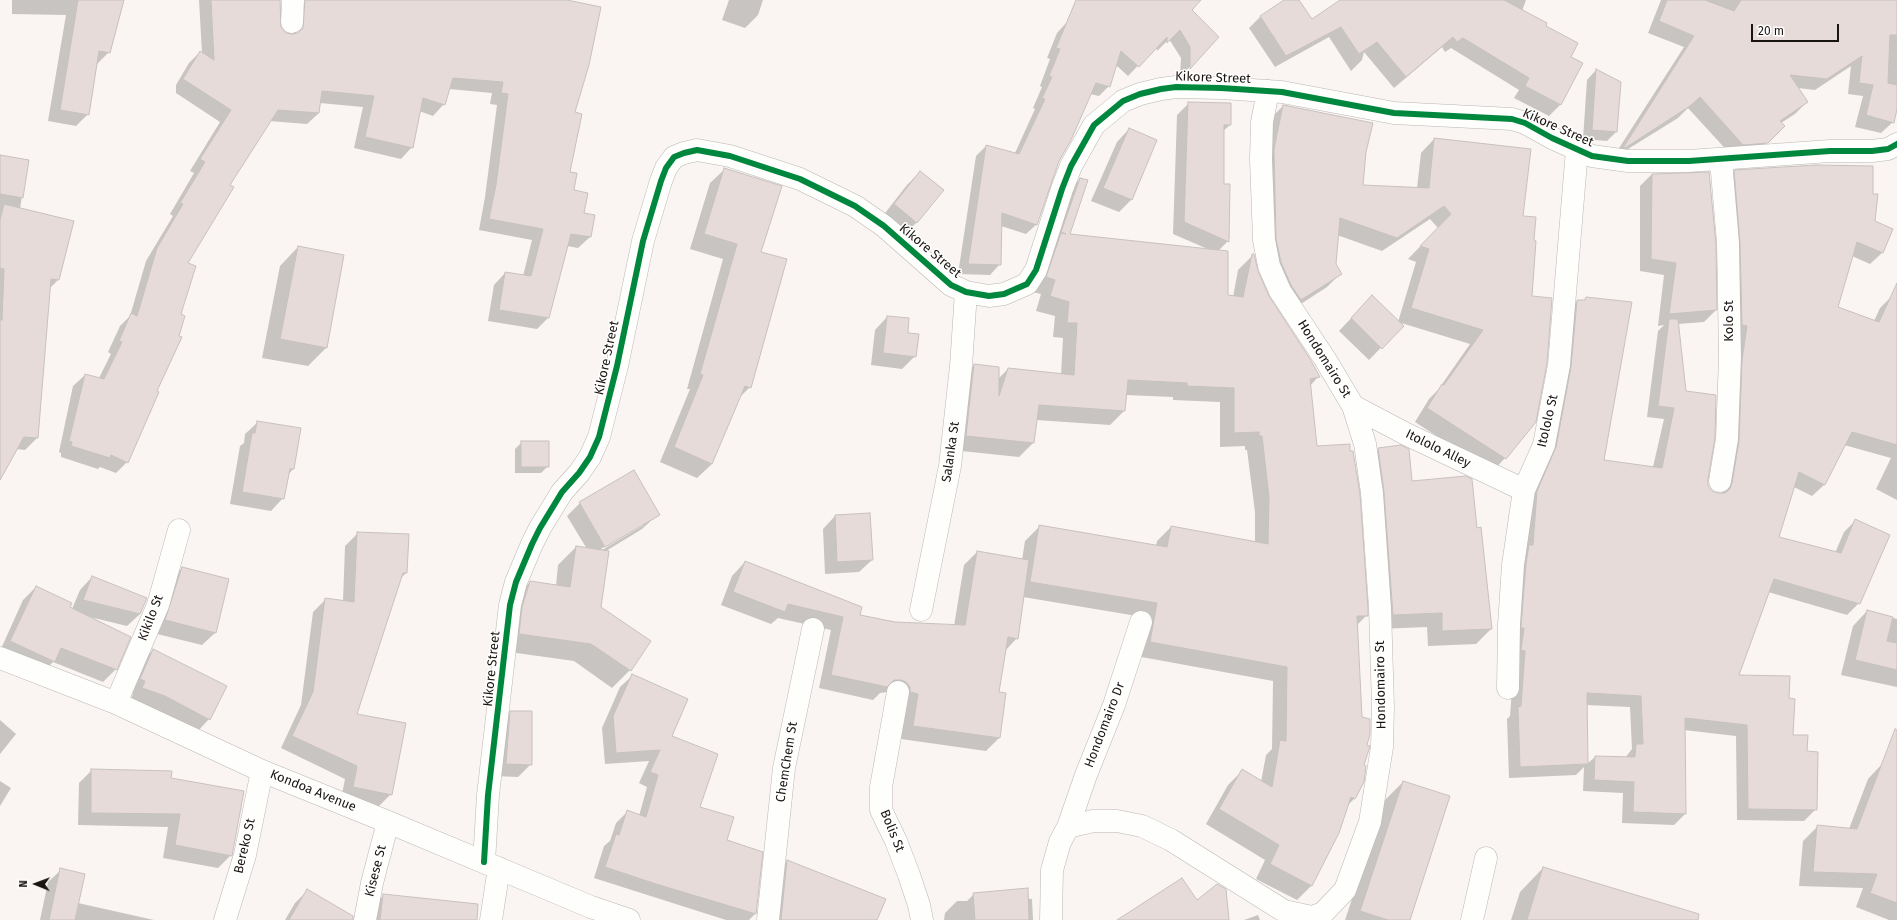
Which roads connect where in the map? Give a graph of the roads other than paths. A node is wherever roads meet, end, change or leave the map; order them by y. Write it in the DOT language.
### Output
graph roads {
  1 [pos="293,0"];
  2 [pos="292,22"];
  3 [pos="1268,91"];
  4 [pos="1897,144"];
  5 [pos="1577,150"];
  6 [pos="1721,160"];
  7 [pos="966,292"];
  8 [pos="1353,406"];
  9 [pos="1720,482"];
  10 [pos="1524,490"];
  11 [pos="179,530"];
  12 [pos="921,610"];
  13 [pos="1141,622"];
  14 [pos="813,629"];
  15 [pos="0,658"];
  16 [pos="1508,688"];
  17 [pos="898,692"];
  18 [pos="116,703"];
  19 [pos="262,771"];
  20 [pos="388,822"];
  21 [pos="1068,826"];
  22 [pos="1486,858"];
  23 [pos="491,865"];
  24 [pos="582,912"];
  25 [pos="225,920"];
  26 [pos="365,920"];
  27 [pos="491,920"];
  28 [pos="629,920"];
  29 [pos="768,920"];
  30 [pos="922,920"];
  31 [pos="1051,920"];
  32 [pos="1472,920"];
  1 -- 2 [label="street"];
  3 -- 5 [label="street, Kikore Street"];
  3 -- 7 [label="street, Kikore Street"];
  3 -- 8 [label="street, Hondomairo St"];
  4 -- 6 [label="street, Kikore Street"];
  5 -- 6 [label="street, Kikore Street"];
  5 -- 10 [label="street, Itololo St"];
  6 -- 9 [label="street, Kolo St"];
  7 -- 12 [label="street, Salanka St"];
  7 -- 23 [label="street, Kikore Street"];
  8 -- 10 [label="street, Itololo Alley"];
  8 -- 21 [label="street, Hondomairo St"];
  10 -- 16 [label="street, Itololo St"];
  11 -- 18 [label="street, Kikilo St"];
  13 -- 21 [label="street, Hondomairo Dr"];
  14 -- 29 [label="street, ChemChem St"];
  15 -- 18 [label="street, Kondoa Avenue"];
  17 -- 30 [label="street, Bolis St"];
  18 -- 19 [label="street, Kondoa Avenue"];
  19 -- 20 [label="street, Kondoa Avenue"];
  19 -- 25 [label="street, Bereko St"];
  20 -- 23 [label="street, Kondoa Avenue"];
  20 -- 26 [label="street, Kisese St"];
  21 -- 31 [label="street"];
  22 -- 32 [label="street"];
  23 -- 24 [label="street, Kondoa Avenue"];
  23 -- 27 [label="street, Kikore Street"];
  24 -- 28 [label="street, Kondoa Avenue"];
}
